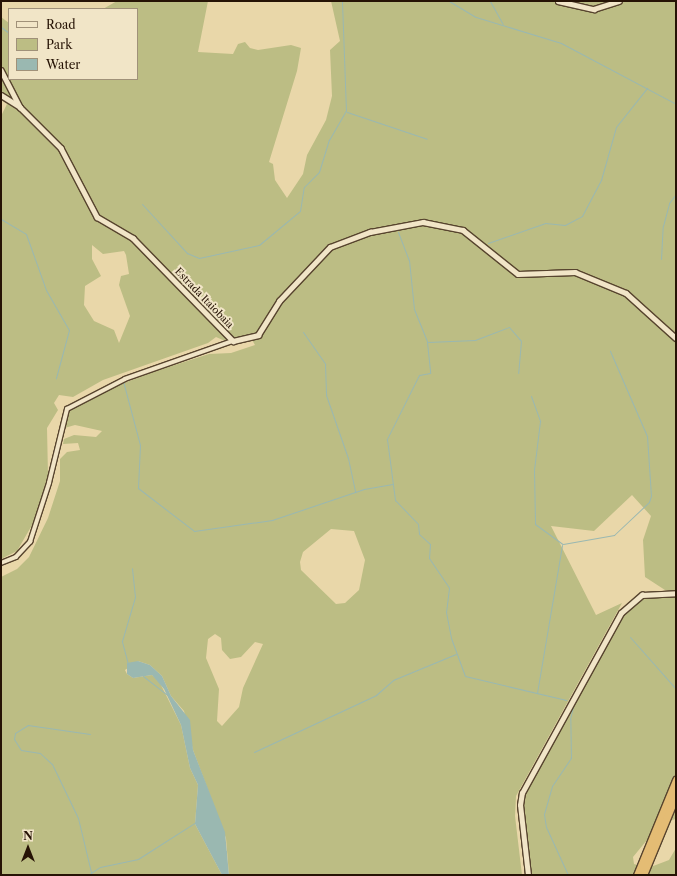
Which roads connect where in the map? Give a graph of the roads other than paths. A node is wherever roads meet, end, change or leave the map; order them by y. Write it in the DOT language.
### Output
graph roads {
  1 [pos="558,1"];
  2 [pos="619,1"];
  3 [pos="1,70"];
  4 [pos="1,95"];
  5 [pos="20,107"];
  6 [pos="676,338"];
  7 [pos="233,341"];
  8 [pos="1,563"];
  9 [pos="676,593"];
  10 [pos="676,780"];
  11 [pos="676,795"];
  12 [pos="528,875"];
  13 [pos="637,875"];
  14 [pos="643,875"];
  1 -- 2 [label="street"];
  3 -- 5 [label="street"];
  4 -- 5 [label="street, Estrada Itaiobaia"];
  5 -- 7 [label="street, Estrada Itaiobaia"];
  6 -- 7 [label="street, Estrada Itaiobaia"];
  7 -- 8 [label="street"];
  9 -- 12 [label="street"];
  10 -- 13 [label="highway"];
  11 -- 14 [label="highway"];
}
